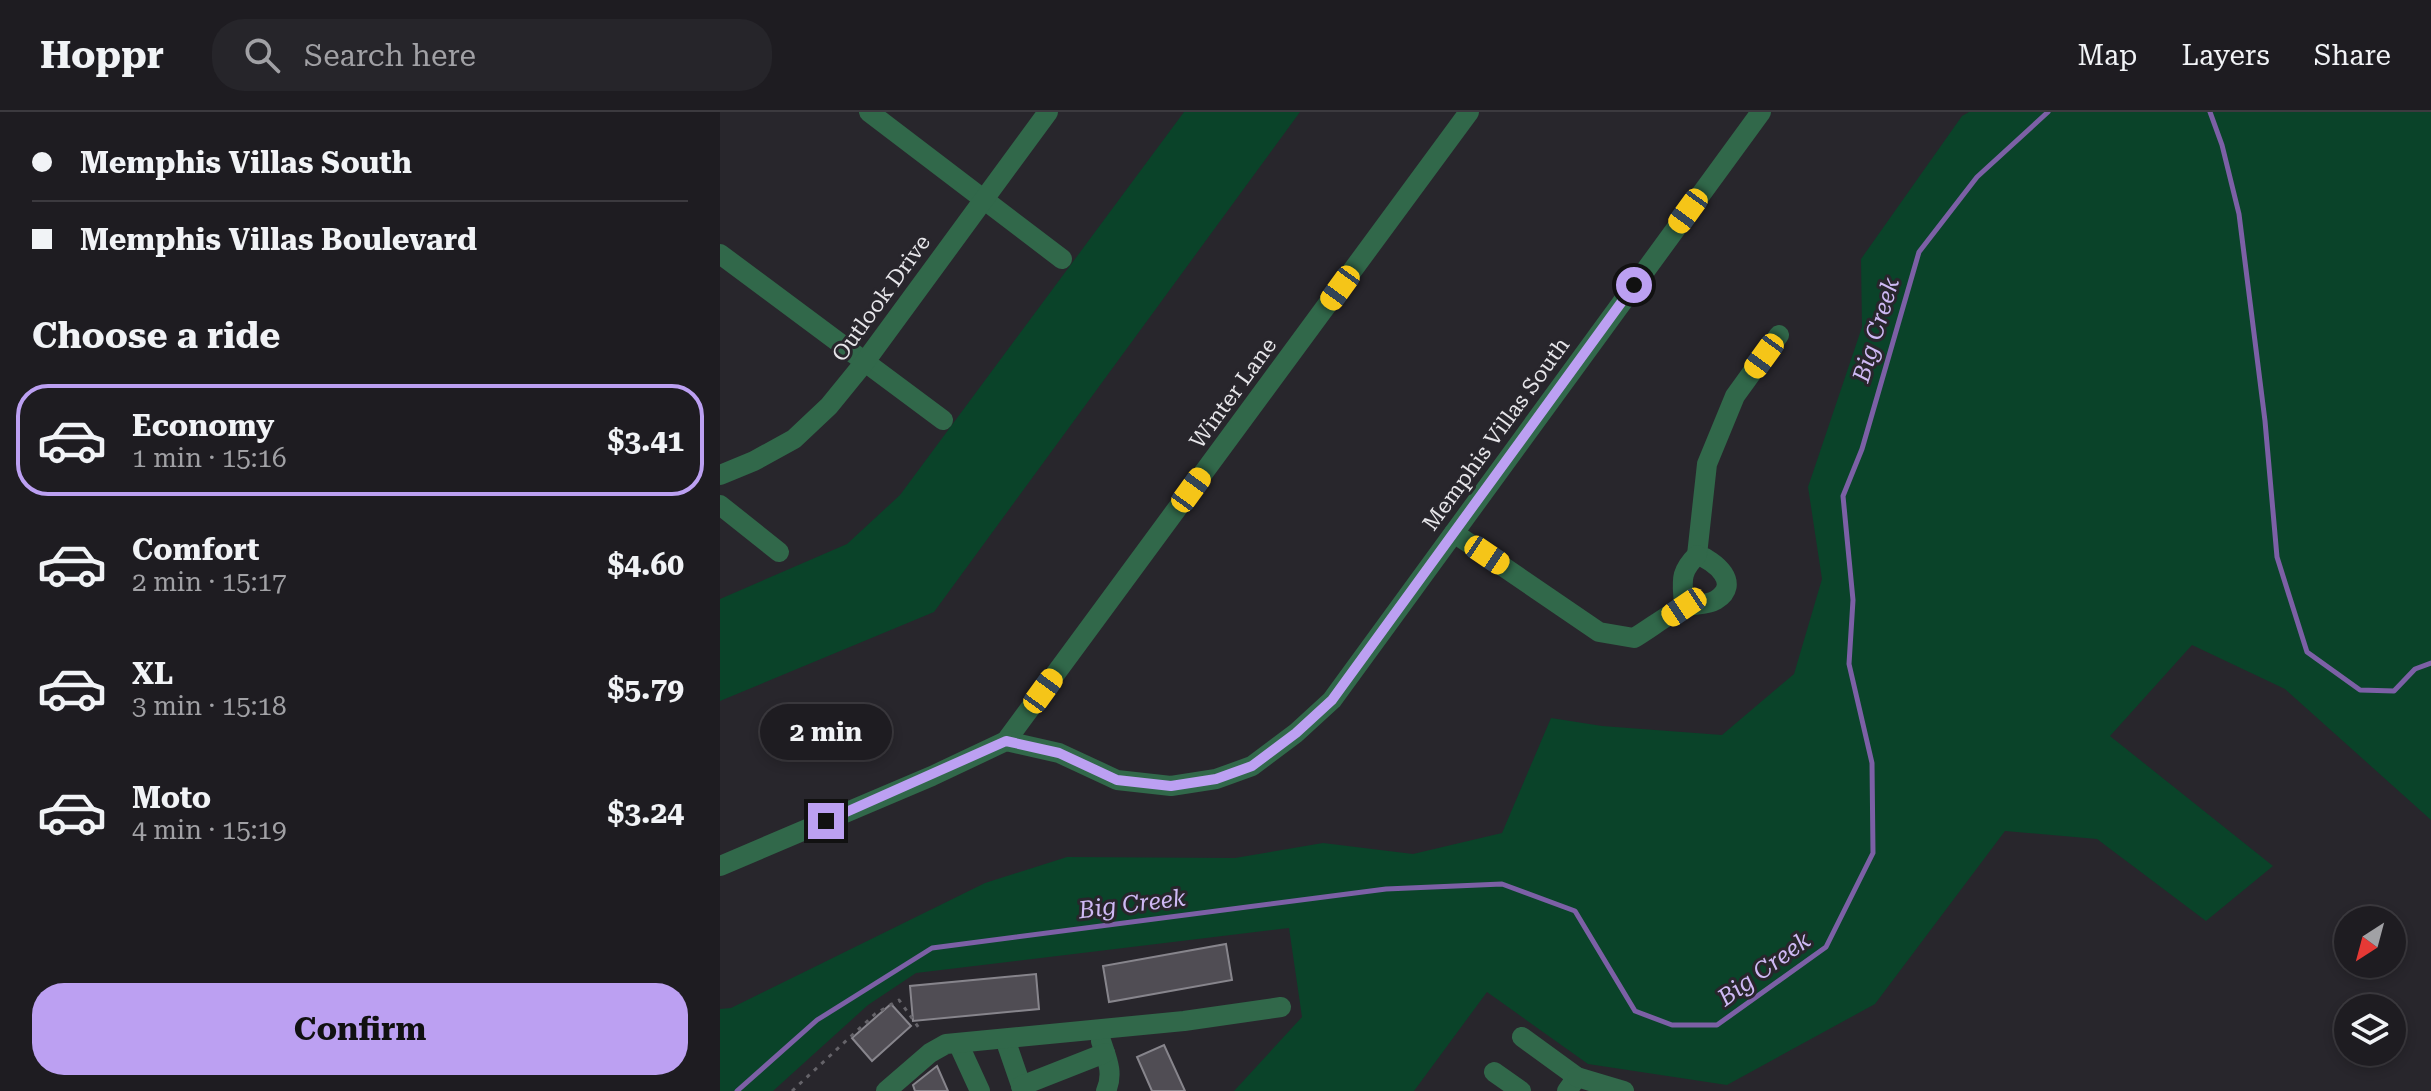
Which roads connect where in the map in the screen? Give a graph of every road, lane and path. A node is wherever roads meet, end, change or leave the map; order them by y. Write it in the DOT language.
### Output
graph roads {
  1 [pos="869,112"];
  2 [pos="1048,112"];
  3 [pos="1469,112"];
  4 [pos="1761,112"];
  5 [pos="983,198"];
  6 [pos="720,254"];
  7 [pos="1062,259"];
  8 [pos="1779,335"];
  9 [pos="864,363"];
  10 [pos="943,420"];
  11 [pos="720,475"];
  12 [pos="720,505"];
  13 [pos="1454,533"];
  14 [pos="779,552"];
  15 [pos="1697,555"];
  16 [pos="1684,607"];
  17 [pos="1006,741"];
  18 [pos="720,866"];
  19 [pos="1281,1007"];
  20 [pos="919,1028"];
  21 [pos="1097,1030"];
  22 [pos="1522,1037"];
  23 [pos="1005,1039"];
  24 [pos="958,1043"];
  25 [pos="1105,1053"];
  26 [pos="1494,1072"];
  27 [pos="1572,1084"];
  28 [pos="1022,1089"];
  29 [pos="792,1091"];
  30 [pos="886,1091"];
  31 [pos="980,1091"];
  32 [pos="1106,1091"];
  33 [pos="1521,1091"];
  34 [pos="1624,1091"];
  1 -- 5 [label="street"];
  2 -- 5 [label="street, Outlook Drive"];
  3 -- 17 [label="street, Winter Lane"];
  4 -- 13 [label="street, Memphis Villas South"];
  5 -- 7 [label="street"];
  5 -- 9 [label="street, Outlook Drive"];
  6 -- 9 [label="street"];
  8 -- 15 [label="street"];
  9 -- 10 [label="street"];
  9 -- 11 [label="street, Outlook Drive"];
  12 -- 14 [label="street"];
  13 -- 16 [label="street"];
  13 -- 17 [label="street, Memphis Villas South"];
  15 -- 16 [label="street"];
  15 -- 16 [label="street"];
  17 -- 18 [label="street"];
  19 -- 21 [label="street"];
  20 -- 29 [label="path"];
  21 -- 23 [label="street"];
  21 -- 25 [label="street"];
  22 -- 27 [label="street"];
  23 -- 24 [label="street"];
  23 -- 28 [label="street"];
  24 -- 30 [label="street"];
  24 -- 31 [label="street"];
  25 -- 28 [label="street"];
  25 -- 32 [label="street"];
  26 -- 33 [label="street"];
  27 -- 34 [label="street"];
}
